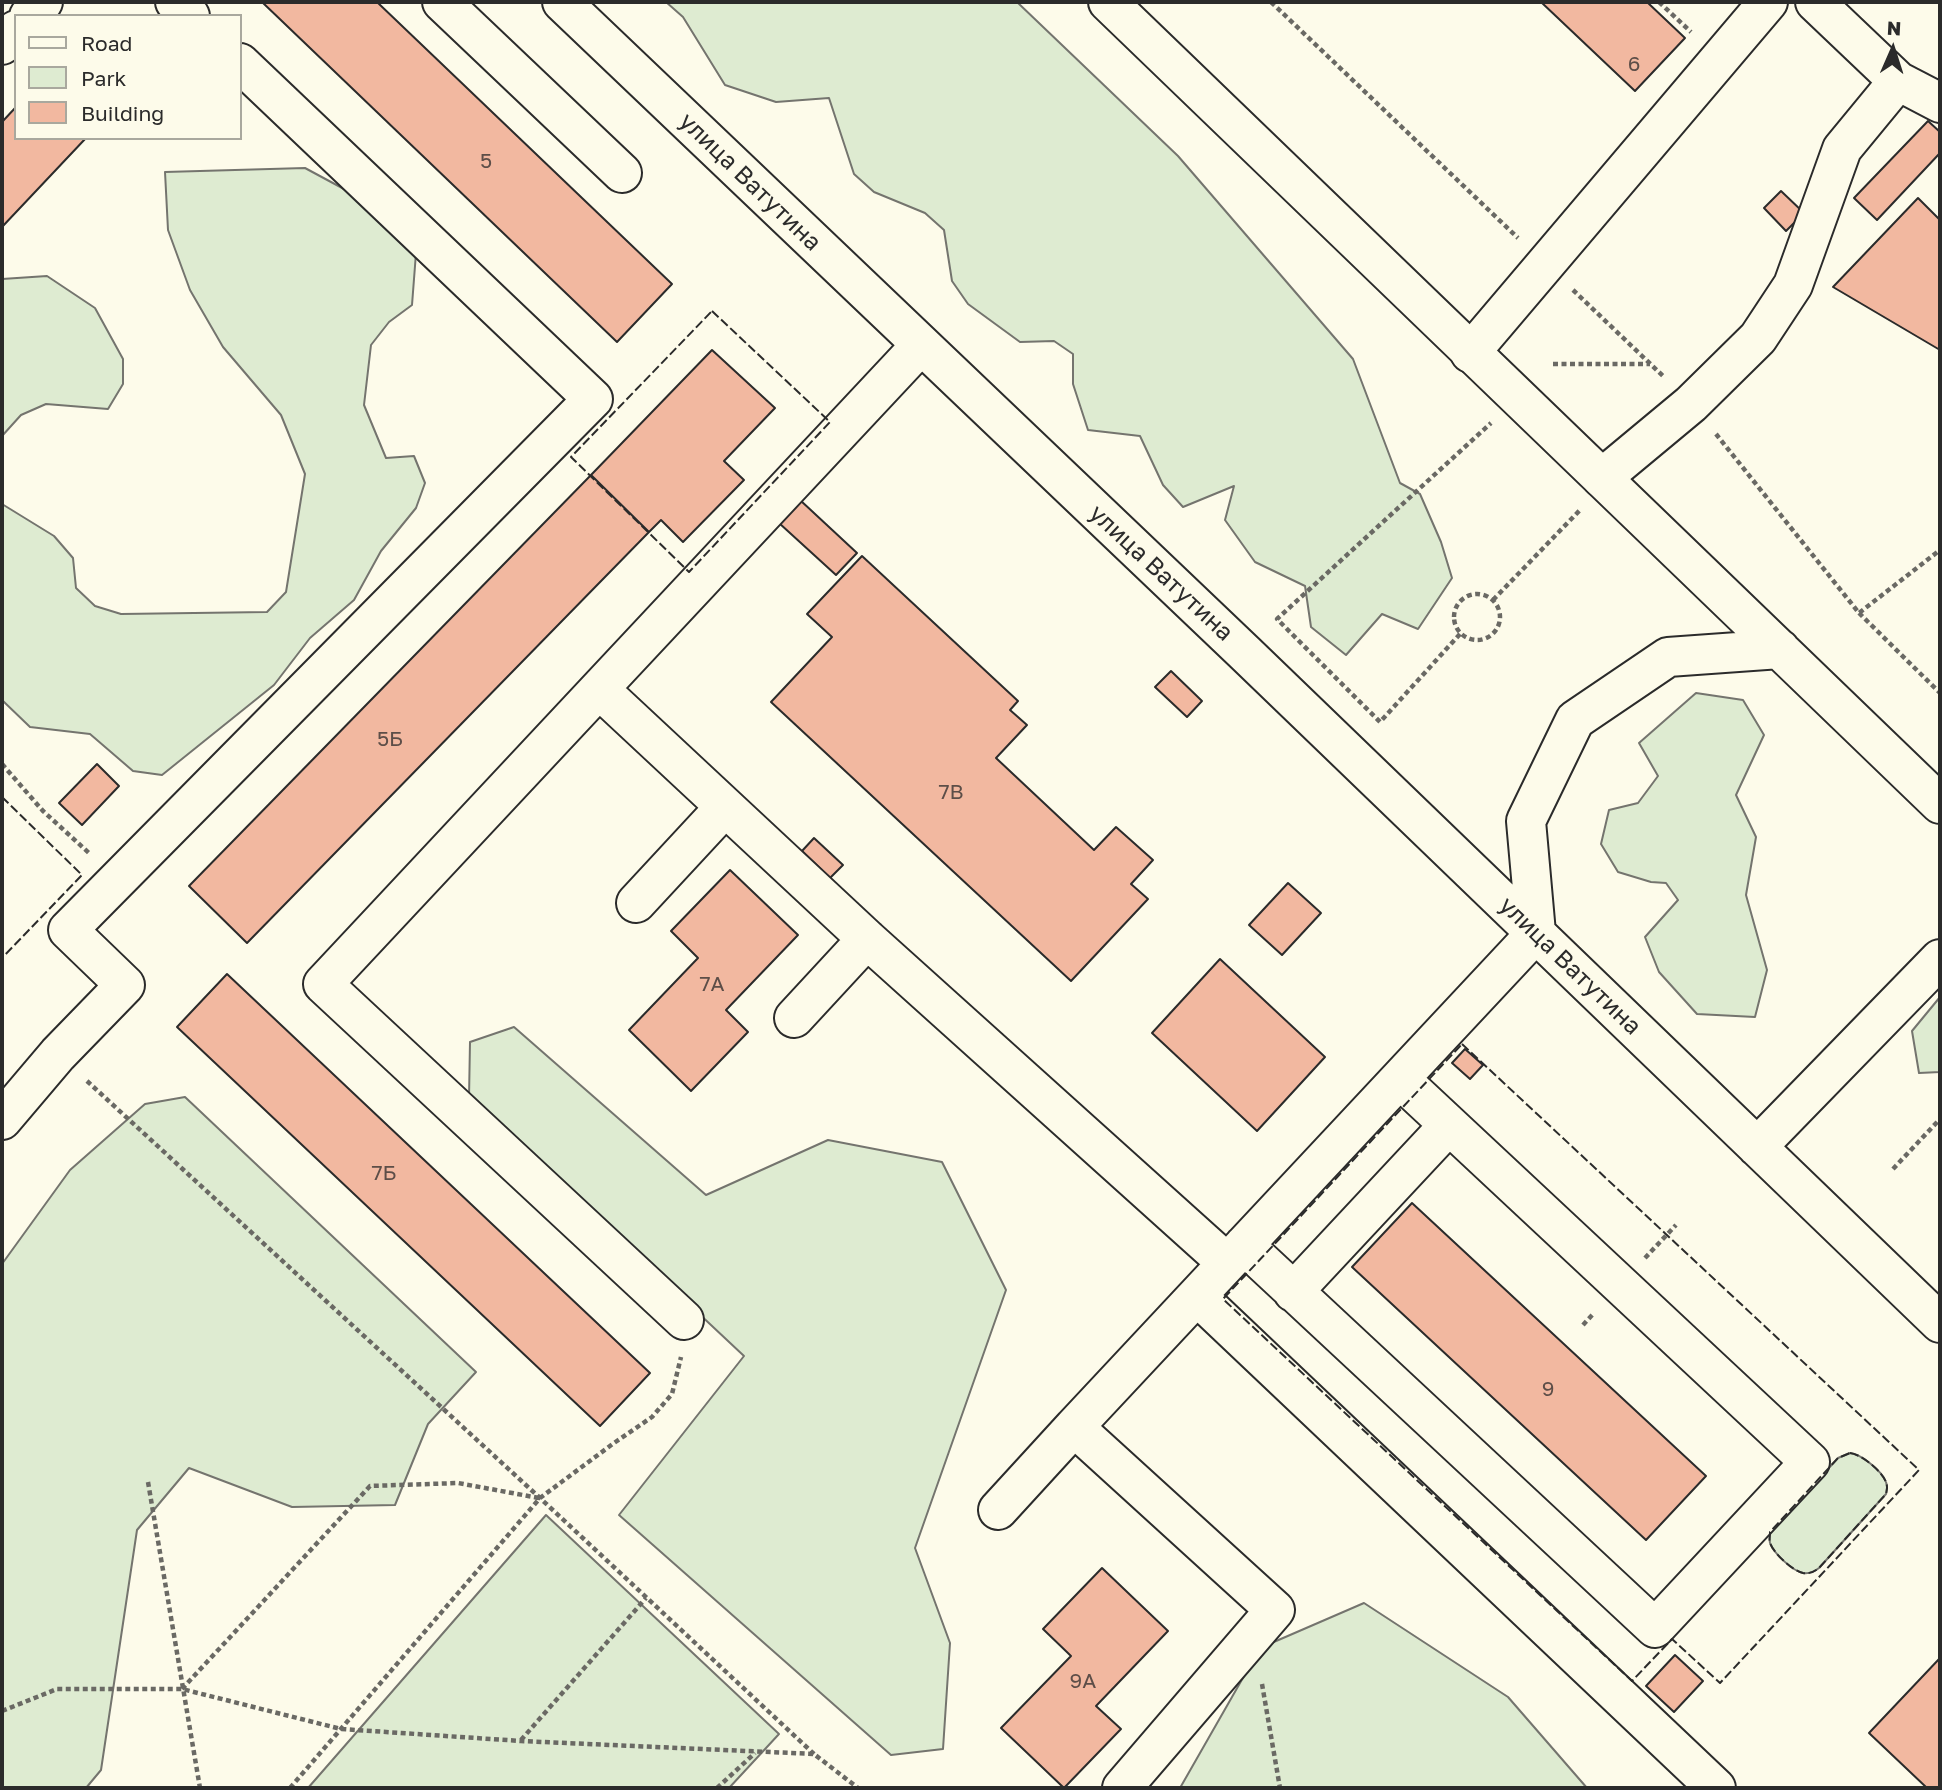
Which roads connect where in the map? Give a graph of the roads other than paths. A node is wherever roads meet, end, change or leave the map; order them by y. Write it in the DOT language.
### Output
graph roads {
  1 [pos="175,2"];
  2 [pos="442,2"];
  3 [pos="562,2"];
  4 [pos="1108,2"];
  5 [pos="1768,2"];
  6 [pos="1815,2"];
  7 [pos="188,14"];
  8 [pos="14,32"];
  9 [pos="2,45"];
  10 [pos="242,65"];
  11 [pos="1898,80"];
  12 [pos="1940,103"];
  13 [pos="622,173"];
  14 [pos="921,345"];
  15 [pos="1470,353"];
  16 [pos="1593,492"];
  17 [pos="1780,649"];
  18 [pos="599,689"];
  19 [pos="1940,804"];
  20 [pos="725,807"];
  21 [pos="636,903"];
  22 [pos="1536,933"];
  23 [pos="867,939"];
  24 [pos="1940,958"];
  25 [pos="794,1018"];
  26 [pos="1400,1079"];
  27 [pos="2,1120"];
  28 [pos="1449,1125"];
  29 [pos="1757,1147"];
  30 [pos="1235,1254"];
  31 [pos="1293,1292"];
  32 [pos="1197,1296"];
  33 [pos="684,1320"];
  34 [pos="1940,1323"];
  35 [pos="1074,1427"];
  36 [pos="998,1510"];
  37 [pos="1122,1788"];
  38 [pos="1716,1788"];
  1 -- 7 [label="main road"];
  2 -- 13 [label="main road"];
  3 -- 14 [label="main road, улица Ватутина"];
  4 -- 15 [label="main road"];
  5 -- 15 [label="main road"];
  6 -- 11 [label="main road"];
  8 -- 9 [label="main road"];
  10 -- 27 [label="main road"];
  11 -- 12 [label="main road"];
  11 -- 16 [label="main road"];
  14 -- 18 [label="main road"];
  14 -- 22 [label="main road, улица Ватутина"];
  15 -- 16 [label="main road"];
  16 -- 17 [label="main road"];
  17 -- 19 [label="main road"];
  17 -- 22 [label="main road"];
  18 -- 20 [label="main road"];
  18 -- 33 [label="main road"];
  20 -- 21 [label="main road"];
  20 -- 23 [label="main road"];
  22 -- 26 [label="main road"];
  22 -- 29 [label="main road, улица Ватутина"];
  23 -- 25 [label="main road"];
  23 -- 30 [label="main road"];
  24 -- 29 [label="main road"];
  26 -- 28 [label="main road"];
  26 -- 30 [label="main road"];
  28 -- 31 [label="main road"];
  28 -- 31 [label="main road"];
  29 -- 34 [label="main road, улица Ватутина"];
  30 -- 31 [label="main road"];
  30 -- 32 [label="main road"];
  32 -- 35 [label="main road"];
  32 -- 38 [label="main road"];
  35 -- 36 [label="main road"];
  35 -- 37 [label="main road"];
}
